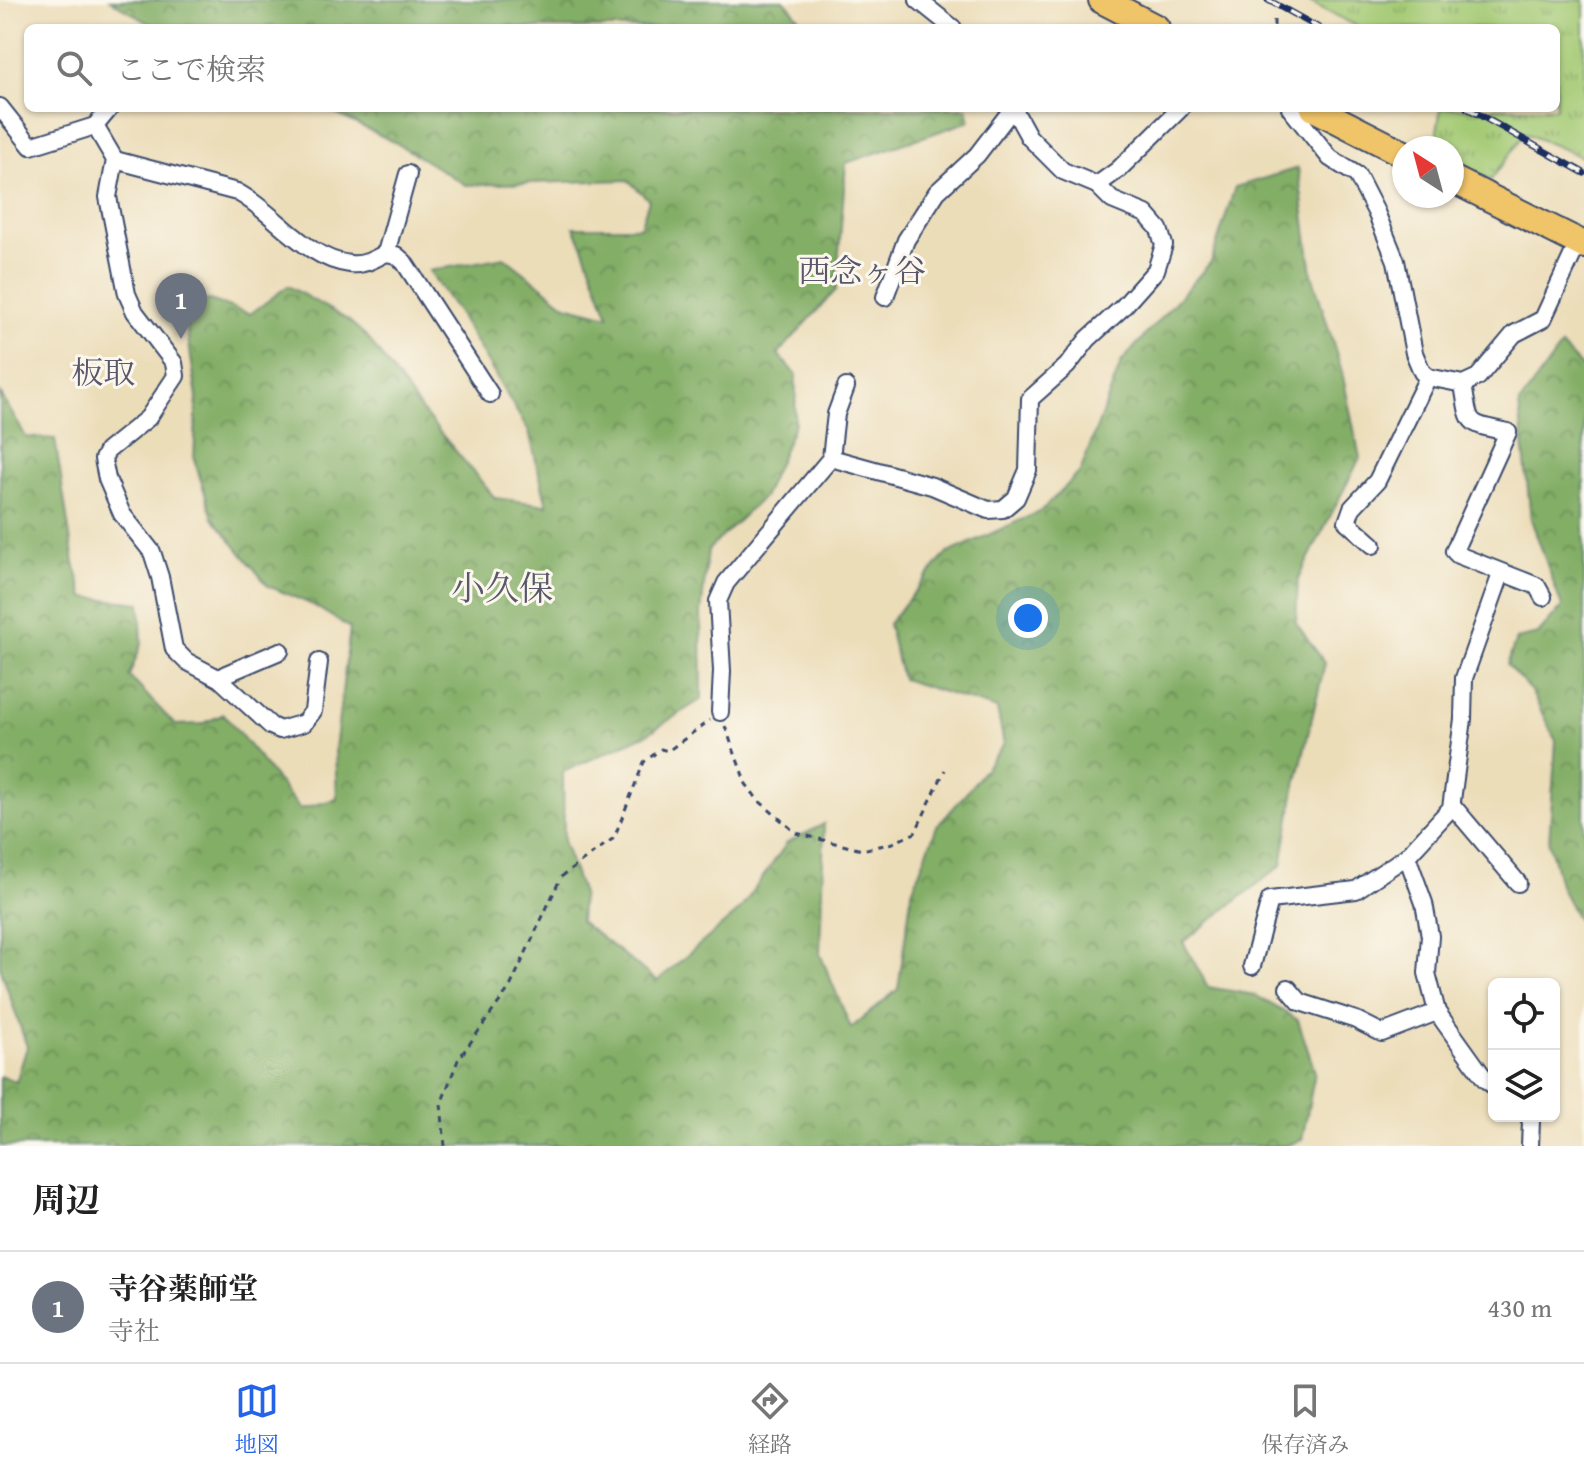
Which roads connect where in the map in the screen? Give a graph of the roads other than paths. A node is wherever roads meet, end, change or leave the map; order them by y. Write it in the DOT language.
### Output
graph roads {
  1 [pos="918,0"];
  2 [pos="1102,0"];
  3 [pos="948,24"];
  4 [pos="1148,24"];
  5 [pos="0,107"];
  6 [pos="107,112"];
  7 [pos="1010,112"];
  8 [pos="1015,112"];
  9 [pos="1177,112"];
  10 [pos="1293,112"];
  11 [pos="1322,112"];
  12 [pos="95,126"];
  13 [pos="1392,148"];
  14 [pos="115,160"];
  15 [pos="408,174"];
  16 [pos="1097,185"];
  17 [pos="1464,186"];
  18 [pos="386,253"];
  19 [pos="1579,255"];
  20 [pos="885,297"];
  21 [pos="1428,377"];
  22 [pos="1463,384"];
  23 [pos="846,387"];
  24 [pos="490,394"];
  25 [pos="831,458"];
  26 [pos="1373,545"];
  27 [pos="1501,574"];
  28 [pos="1543,597"];
  29 [pos="280,651"];
  30 [pos="319,662"];
  31 [pos="220,679"];
  32 [pos="720,712"];
  33 [pos="1452,805"];
  34 [pos="1407,856"];
  35 [pos="1518,883"];
  36 [pos="1252,966"];
  37 [pos="1288,988"];
  38 [pos="1437,1012"];
  39 [pos="1488,1081"];
  40 [pos="1531,1122"];
  41 [pos="1530,1146"];
  1 -- 3 [label="street"];
  2 -- 4 [label="highway"];
  5 -- 12 [label="street"];
  6 -- 12 [label="street"];
  7 -- 20 [label="street"];
  8 -- 16 [label="street"];
  9 -- 16 [label="street"];
  10 -- 21 [label="street"];
  11 -- 13 [label="highway"];
  12 -- 14 [label="street"];
  14 -- 18 [label="street"];
  14 -- 31 [label="street"];
  15 -- 18 [label="street"];
  16 -- 25 [label="street"];
  17 -- 19 [label="highway"];
  18 -- 24 [label="street"];
  19 -- 22 [label="street"];
  21 -- 22 [label="street"];
  21 -- 26 [label="street"];
  22 -- 27 [label="street"];
  23 -- 25 [label="street"];
  25 -- 32 [label="street"];
  27 -- 28 [label="street"];
  27 -- 33 [label="street"];
  29 -- 31 [label="street"];
  30 -- 31 [label="street"];
  33 -- 34 [label="street"];
  33 -- 35 [label="street"];
  34 -- 36 [label="street"];
  34 -- 38 [label="street"];
  37 -- 38 [label="street"];
  38 -- 39 [label="street"];
  40 -- 41 [label="street"];
}
